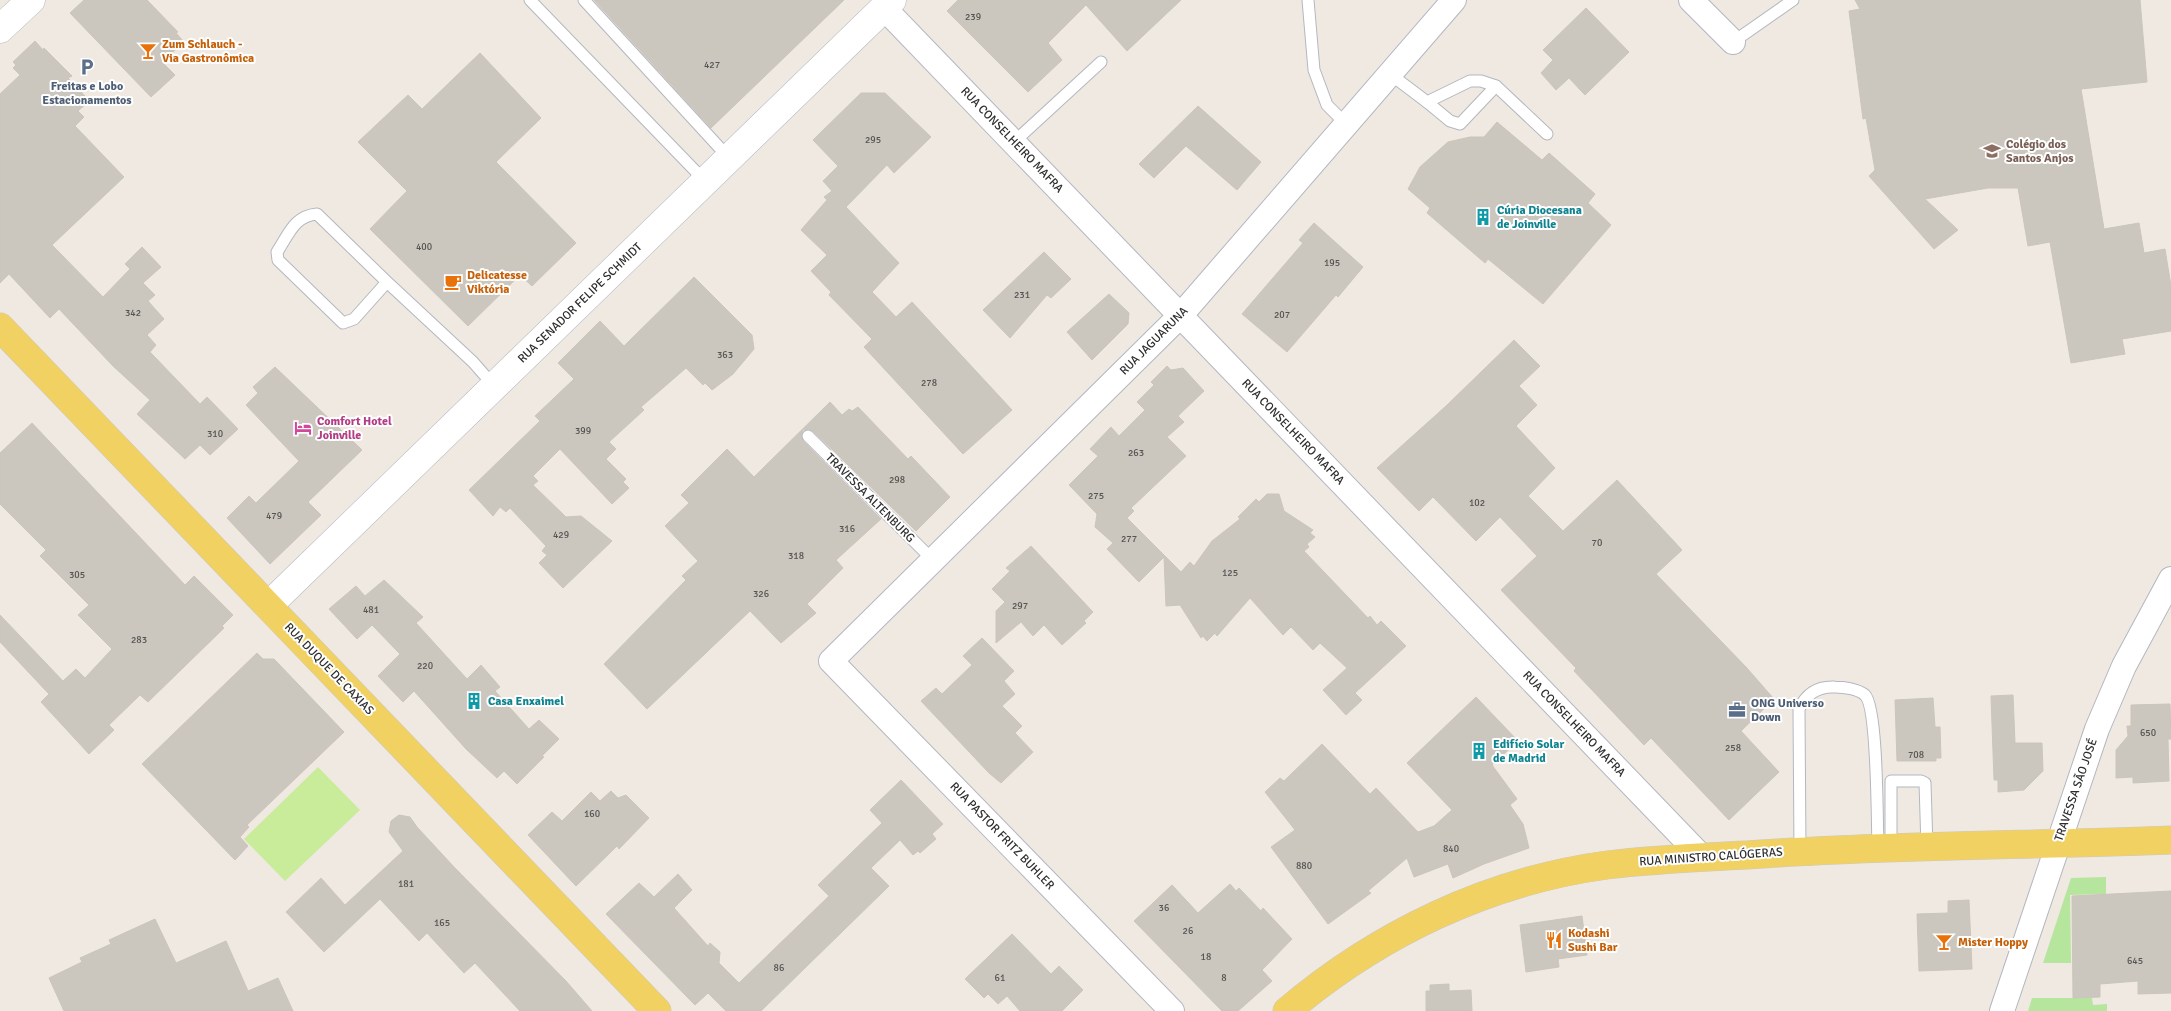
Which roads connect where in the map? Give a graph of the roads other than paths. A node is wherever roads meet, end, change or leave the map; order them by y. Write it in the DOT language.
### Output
graph roads {
  1 [pos="31,0"];
  2 [pos="530,0"];
  3 [pos="584,0"];
  4 [pos="1308,0"];
  5 [pos="1454,0"];
  6 [pos="1692,0"];
  7 [pos="1793,0"];
  8 [pos="888,4"];
  9 [pos="0,30"];
  10 [pos="1732,42"];
  11 [pos="1101,62"];
  12 [pos="1390,74"];
  13 [pos="1496,86"];
  14 [pos="1427,102"];
  15 [pos="1347,125"];
  16 [pos="1547,134"];
  17 [pos="1014,142"];
  18 [pos="729,158"];
  19 [pos="705,182"];
  20 [pos="387,282"];
  21 [pos="1181,315"];
  22 [pos="0,327"];
  23 [pos="494,386"];
  24 [pos="808,436"];
  25 [pos="933,560"];
  26 [pos="2171,578"];
  27 [pos="268,606"];
  28 [pos="832,661"];
  29 [pos="1877,781"];
  30 [pos="1891,781"];
  31 [pos="2171,840"];
  32 [pos="2056,845"];
  33 [pos="1884,848"];
  34 [pos="1927,848"];
  35 [pos="1800,852"];
  36 [pos="1702,856"];
  37 [pos="657,1011"];
  38 [pos="1172,1011"];
  39 [pos="1287,1011"];
  40 [pos="2002,1011"];
  1 -- 9 [label="main road"];
  2 -- 19 [label="lane"];
  3 -- 18 [label="lane"];
  4 -- 15 [label="lane"];
  5 -- 12 [label="street, RUA JAGUARUNA"];
  6 -- 10 [label="street"];
  7 -- 10 [label="lane"];
  8 -- 17 [label="street, RUA CONSELHEIRO MAFRA"];
  8 -- 18 [label="main road, RUA SENADOR FELIPE SCHMIDT"];
  11 -- 17 [label="lane"];
  12 -- 14 [label="lane"];
  12 -- 15 [label="street, RUA JAGUARUNA"];
  13 -- 14 [label="lane"];
  13 -- 14 [label="lane"];
  13 -- 16 [label="lane"];
  15 -- 21 [label="street, RUA JAGUARUNA"];
  17 -- 21 [label="street, RUA CONSELHEIRO MAFRA"];
  18 -- 19 [label="main road, RUA SENADOR FELIPE SCHMIDT"];
  19 -- 23 [label="main road, RUA SENADOR FELIPE SCHMIDT"];
  20 -- 20 [label="lane"];
  20 -- 23 [label="lane"];
  21 -- 25 [label="street, RUA JAGUARUNA"];
  21 -- 36 [label="street, RUA CONSELHEIRO MAFRA"];
  22 -- 27 [label="main road, RUA DUQUE DE CAXIAS"];
  23 -- 27 [label="main road, RUA SENADOR FELIPE SCHMIDT"];
  24 -- 25 [label="lane, TRAVESSA ALTENBURG"];
  25 -- 28 [label="street, RUA JAGUARUNA"];
  26 -- 32 [label="street, TRAVESSA SÃO JOSÉ"];
  27 -- 37 [label="main road, RUA DUQUE DE CAXIAS"];
  28 -- 38 [label="street, RUA PASTOR FRITZ BUHLER"];
  29 -- 30 [label="lane"];
  29 -- 33 [label="lane"];
  29 -- 35 [label="lane"];
  30 -- 33 [label="lane"];
  30 -- 34 [label="lane"];
  31 -- 32 [label="main road, RUA MINISTRO CALÓGERAS"];
  32 -- 34 [label="main road, RUA MINISTRO CALÓGERAS"];
  32 -- 40 [label="street, TRAVESSA SÃO JOSÉ"];
  33 -- 34 [label="main road, RUA MINISTRO CALÓGERAS"];
  33 -- 35 [label="main road, RUA MINISTRO CALÓGERAS"];
  35 -- 36 [label="main road, RUA MINISTRO CALÓGERAS"];
  36 -- 39 [label="main road, RUA MINISTRO CALÓGERAS"];
}
